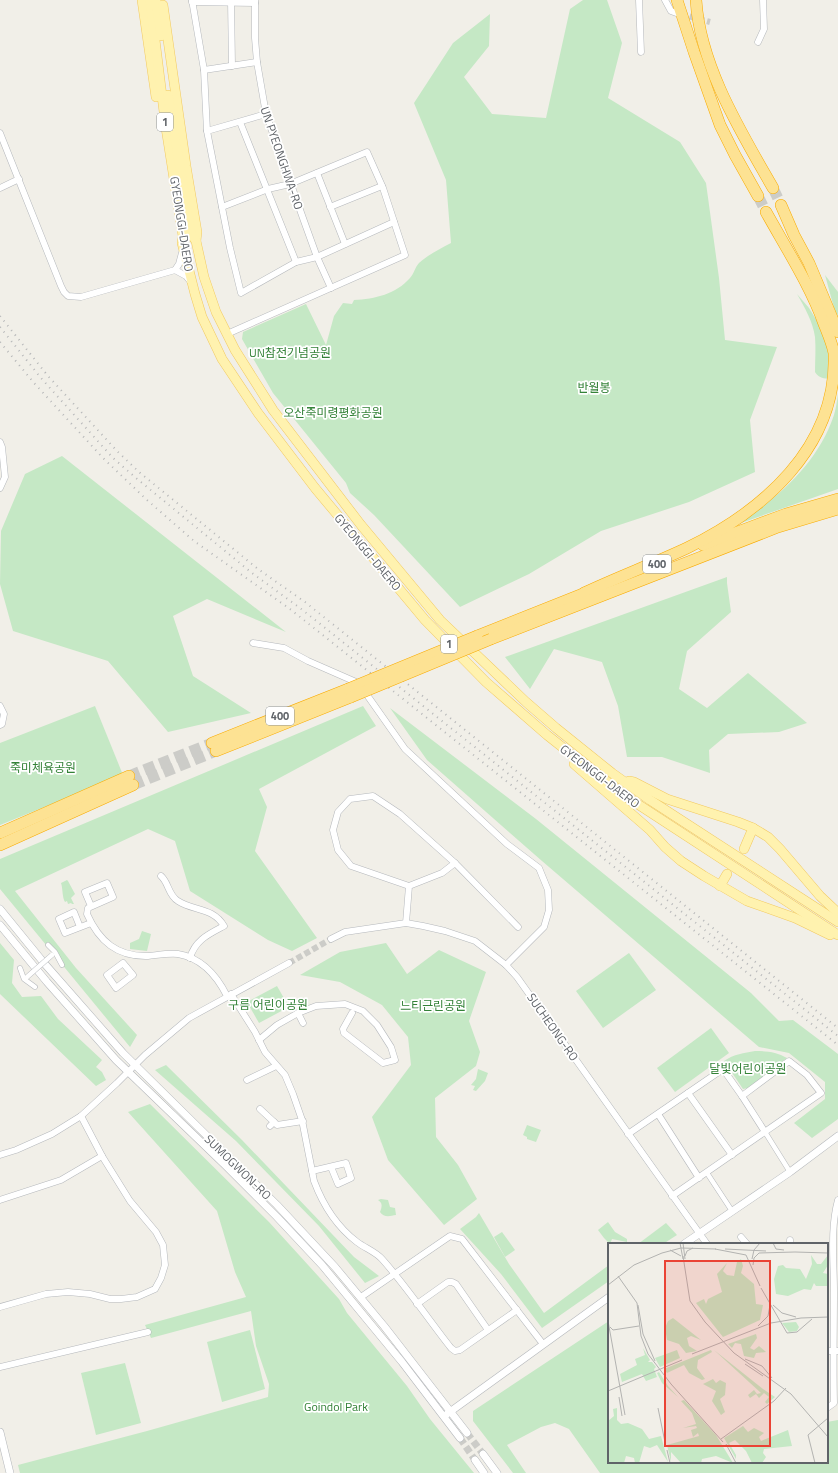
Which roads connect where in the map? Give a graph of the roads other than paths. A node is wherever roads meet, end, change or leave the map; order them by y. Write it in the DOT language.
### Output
graph roads {
  1 [pos="142,0"];
  2 [pos="150,0"];
  3 [pos="156,0"];
  4 [pos="162,0"];
  5 [pos="639,0"];
  6 [pos="665,0"];
  7 [pos="677,0"];
  8 [pos="690,0"];
  9 [pos="696,0"];
  10 [pos="700,0"];
  11 [pos="763,0"];
  12 [pos="192,1"];
  13 [pos="231,1"];
  14 [pos="255,1"];
  15 [pos="679,14"];
  16 [pos="758,42"];
  17 [pos="704,48"];
  18 [pos="640,52"];
  19 [pos="257,62"];
  20 [pos="232,66"];
  21 [pos="699,66"];
  22 [pos="204,70"];
  23 [pos="266,114"];
  24 [pos="240,122"];
  25 [pos="207,131"];
  26 [pos="0,133"];
  27 [pos="317,172"];
  28 [pos="19,179"];
  29 [pos="290,184"];
  30 [pos="382,186"];
  31 [pos="0,188"];
  32 [pos="773,188"];
  33 [pos="268,189"];
  34 [pos="758,196"];
  35 [pos="781,205"];
  36 [pos="222,207"];
  37 [pos="330,207"];
  38 [pos="766,212"];
  39 [pos="394,222"];
  40 [pos="196,241"];
  41 [pos="345,244"];
  42 [pos="183,246"];
  43 [pos="317,257"];
  44 [pos="296,262"];
  45 [pos="175,270"];
  46 [pos="192,282"];
  47 [pos="331,288"];
  48 [pos="827,317"];
  49 [pos="838,324"];
  50 [pos="838,332"];
  51 [pos="227,334"];
  52 [pos="838,344"];
  53 [pos="0,442"];
  54 [pos="0,488"];
  55 [pos="838,499"];
  56 [pos="838,509"];
  57 [pos="584,593"];
  58 [pos="253,643"];
  59 [pos="349,693"];
  60 [pos="0,706"];
  61 [pos="0,725"];
  62 [pos="214,747"];
  63 [pos="565,750"];
  64 [pos="620,779"];
  65 [pos="754,828"];
  66 [pos="0,832"];
  67 [pos="0,845"];
  68 [pos="744,849"];
  69 [pos="455,863"];
  70 [pos="727,874"];
  71 [pos="161,876"];
  72 [pos="409,886"];
  73 [pos="720,886"];
  74 [pos="91,906"];
  75 [pos="0,909"];
  76 [pos="838,913"];
  77 [pos="838,922"];
  78 [pos="91,923"];
  79 [pos="406,923"];
  80 [pos="0,925"];
  81 [pos="80,927"];
  82 [pos="518,927"];
  83 [pos="838,935"];
  84 [pos="331,939"];
  85 [pos="838,940"];
  86 [pos="48,945"];
  87 [pos="53,953"];
  88 [pos="127,953"];
  89 [pos="190,958"];
  90 [pos="123,963"];
  91 [pos="289,963"];
  92 [pos="62,965"];
  93 [pos="506,965"];
  94 [pos="20,968"];
  95 [pos="25,978"];
  96 [pos="35,987"];
  97 [pos="229,995"];
  98 [pos="298,1013"];
  99 [pos="352,1013"];
  100 [pos="303,1023"];
  101 [pos="259,1040"];
  102 [pos="135,1065"];
  103 [pos="276,1066"];
  104 [pos="128,1072"];
  105 [pos="247,1080"];
  106 [pos="688,1093"];
  107 [pos="742,1096"];
  108 [pos="260,1109"];
  109 [pos="658,1114"];
  110 [pos="81,1116"];
  111 [pos="303,1121"];
  112 [pos="765,1132"];
  113 [pos="628,1134"];
  114 [pos="838,1136"];
  115 [pos="0,1155"];
  116 [pos="732,1155"];
  117 [pos="102,1156"];
  118 [pos="331,1167"];
  119 [pos="312,1171"];
  120 [pos="790,1172"];
  121 [pos="707,1173"];
  122 [pos="699,1178"];
  123 [pos="672,1196"];
  124 [pos="0,1200"];
  125 [pos="838,1200"];
  126 [pos="732,1211"];
  127 [pos="699,1234"];
  128 [pos="741,1237"];
  129 [pos="686,1243"];
  130 [pos="706,1243"];
  131 [pos="746,1243"];
  132 [pos="836,1247"];
  133 [pos="394,1274"];
  134 [pos="836,1292"];
  135 [pos="361,1297"];
  136 [pos="608,1298"];
  137 [pos="417,1304"];
  138 [pos="0,1307"];
  139 [pos="517,1310"];
  140 [pos="488,1330"];
  141 [pos="148,1332"];
  142 [pos="543,1344"];
  143 [pos="832,1351"];
  144 [pos="0,1367"];
  145 [pos="828,1407"];
  146 [pos="446,1414"];
  147 [pos="0,1432"];
  148 [pos="467,1433"];
  149 [pos="460,1438"];
  150 [pos="483,1454"];
  151 [pos="475,1460"];
  152 [pos="10,1473"];
  153 [pos="484,1473"];
  154 [pos="497,1473"];
  1 -- 42 [label="main road"];
  2 -- 42 [label="main road, GYEONGGI-DAERO / 1"];
  3 -- 40 [label="main road, GYEONGGI-DAERO / 1"];
  4 -- 40 [label="main road"];
  5 -- 18 [label="street"];
  6 -- 15 [label="street"];
  7 -- 21 [label="highway"];
  8 -- 21 [label="highway"];
  9 -- 17 [label="highway"];
  10 -- 17 [label="highway"];
  11 -- 16 [label="street"];
  12 -- 13 [label="street"];
  12 -- 22 [label="street"];
  13 -- 14 [label="street"];
  13 -- 20 [label="street"];
  14 -- 19 [label="street, UN PYEONGHWA-RO"];
  17 -- 32 [label="highway"];
  19 -- 20 [label="street"];
  19 -- 23 [label="street, UN PYEONGHWA-RO"];
  20 -- 22 [label="street"];
  21 -- 34 [label="highway"];
  22 -- 25 [label="street"];
  23 -- 24 [label="street"];
  23 -- 29 [label="street, UN PYEONGHWA-RO"];
  24 -- 25 [label="street"];
  24 -- 33 [label="street"];
  25 -- 36 [label="street"];
  26 -- 28 [label="street"];
  27 -- 29 [label="street"];
  27 -- 30 [label="street"];
  27 -- 37 [label="street"];
  28 -- 31 [label="street"];
  28 -- 45 [label="street"];
  29 -- 33 [label="street"];
  29 -- 43 [label="street, UN PYEONGHWA-RO"];
  30 -- 37 [label="street"];
  30 -- 39 [label="street"];
  33 -- 36 [label="street"];
  33 -- 44 [label="street"];
  35 -- 48 [label="highway"];
  36 -- 44 [label="street"];
  37 -- 41 [label="street"];
  38 -- 48 [label="highway"];
  39 -- 41 [label="street"];
  39 -- 47 [label="street"];
  40 -- 51 [label="main road, GYEONGGI-DAERO / 1"];
  41 -- 43 [label="street"];
  42 -- 45 [label="street"];
  42 -- 46 [label="main road, GYEONGGI-DAERO / 1"];
  43 -- 44 [label="street"];
  43 -- 47 [label="street, UN PYEONGHWA-RO"];
  45 -- 46 [label="street"];
  46 -- 63 [label="main road, GYEONGGI-DAERO / 1"];
  47 -- 51 [label="street"];
  48 -- 49 [label="highway"];
  48 -- 50 [label="highway"];
  48 -- 52 [label="highway"];
  48 -- 57 [label="highway"];
  51 -- 64 [label="main road, GYEONGGI-DAERO / 1"];
  53 -- 54 [label="street"];
  55 -- 57 [label="highway, 400"];
  56 -- 59 [label="highway, 400, bridge"];
  57 -- 59 [label="highway, 400, bridge"];
  58 -- 93 [label="street"];
  59 -- 62 [label="highway, 400"];
  60 -- 61 [label="street"];
  63 -- 73 [label="main road"];
  63 -- 83 [label="main road, GYEONGGI-DAERO / 1"];
  64 -- 65 [label="main road"];
  64 -- 77 [label="main road, GYEONGGI-DAERO / 1"];
  65 -- 68 [label="main road"];
  65 -- 76 [label="main road"];
  66 -- 67 [label="highway"];
  69 -- 72 [label="street"];
  69 -- 72 [label="street"];
  69 -- 82 [label="street"];
  70 -- 73 [label="main road"];
  71 -- 89 [label="street"];
  72 -- 79 [label="street"];
  73 -- 85 [label="main road"];
  74 -- 74 [label="street"];
  74 -- 78 [label="street"];
  75 -- 102 [label="street, SUMOGWON-RO"];
  78 -- 81 [label="street"];
  78 -- 88 [label="street"];
  79 -- 84 [label="street, SUCHEONG-RO"];
  79 -- 93 [label="street, SUCHEONG-RO"];
  80 -- 104 [label="street, SUMOGWON-RO"];
  86 -- 87 [label="street"];
  87 -- 92 [label="street"];
  87 -- 95 [label="street, bridge"];
  88 -- 89 [label="street"];
  88 -- 90 [label="street"];
  89 -- 97 [label="street"];
  91 -- 97 [label="street"];
  93 -- 113 [label="street, SUCHEONG-RO"];
  94 -- 95 [label="street"];
  95 -- 96 [label="street"];
  97 -- 101 [label="street"];
  97 -- 102 [label="street"];
  98 -- 99 [label="street"];
  98 -- 100 [label="street"];
  98 -- 101 [label="street"];
  101 -- 103 [label="street"];
  102 -- 104 [label="street"];
  102 -- 135 [label="street, SUMOGWON-RO"];
  103 -- 105 [label="street"];
  103 -- 111 [label="street"];
  104 -- 110 [label="street"];
  104 -- 146 [label="street, SUMOGWON-RO"];
  106 -- 107 [label="street"];
  106 -- 109 [label="street"];
  106 -- 116 [label="street"];
  107 -- 112 [label="street"];
  107 -- 112 [label="street"];
  108 -- 111 [label="street"];
  109 -- 113 [label="street"];
  109 -- 122 [label="street"];
  110 -- 115 [label="street"];
  110 -- 117 [label="street"];
  111 -- 119 [label="street"];
  112 -- 116 [label="street"];
  112 -- 120 [label="street"];
  113 -- 123 [label="street, SUCHEONG-RO"];
  114 -- 120 [label="street"];
  116 -- 121 [label="street"];
  117 -- 124 [label="street"];
  117 -- 138 [label="street"];
  118 -- 119 [label="street"];
  119 -- 133 [label="street"];
  120 -- 126 [label="street"];
  121 -- 122 [label="street"];
  121 -- 126 [label="street"];
  122 -- 123 [label="street"];
  123 -- 127 [label="street, SUCHEONG-RO"];
  125 -- 132 [label="street"];
  126 -- 127 [label="street"];
  127 -- 129 [label="street"];
  127 -- 130 [label="street, SUCHEONG-RO"];
  128 -- 131 [label="street"];
  132 -- 134 [label="street"];
  133 -- 135 [label="street"];
  133 -- 137 [label="street"];
  133 -- 139 [label="street"];
  134 -- 143 [label="street"];
  135 -- 146 [label="street, SUMOGWON-RO"];
  136 -- 142 [label="street"];
  137 -- 140 [label="street"];
  137 -- 140 [label="street"];
  139 -- 140 [label="street"];
  139 -- 142 [label="street"];
  141 -- 144 [label="street"];
  142 -- 146 [label="street"];
  143 -- 145 [label="street"];
  146 -- 148 [label="street, SUMOGWON-RO"];
  146 -- 149 [label="street, SUMOGWON-RO"];
  147 -- 152 [label="street"];
  150 -- 154 [label="street"];
  151 -- 153 [label="street"];
}
